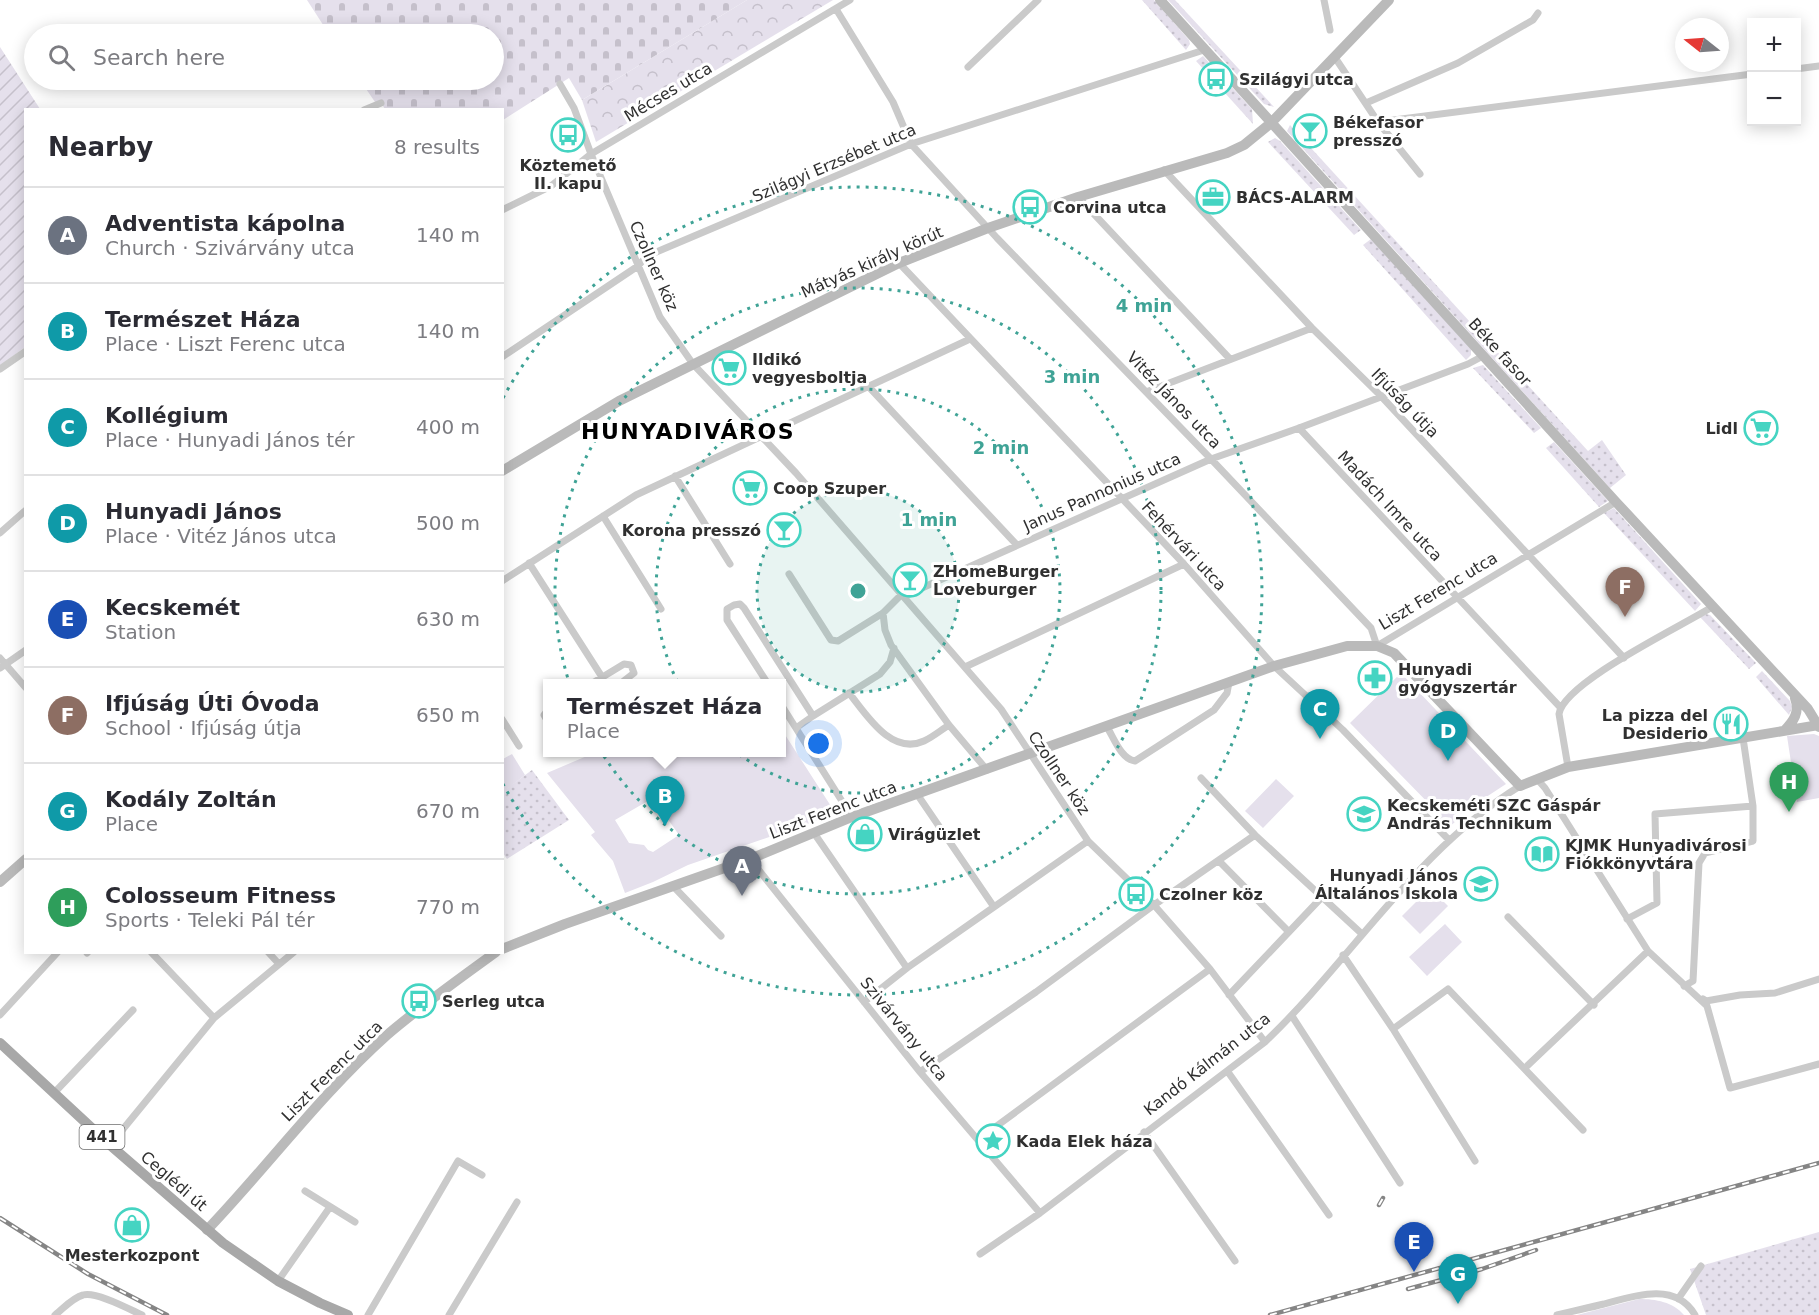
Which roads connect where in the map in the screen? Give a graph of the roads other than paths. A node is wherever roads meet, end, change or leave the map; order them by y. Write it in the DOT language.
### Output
graph roads {
  1 [pos="850,0"];
  2 [pos="1038,0"];
  3 [pos="1160,0"];
  4 [pos="1324,0"];
  5 [pos="1389,0"];
  6 [pos="836,9"];
  7 [pos="1538,13"];
  8 [pos="1330,30"];
  9 [pos="1204,50"];
  10 [pos="1334,56"];
  11 [pos="1819,66"];
  12 [pos="968,67"];
  13 [pos="1801,68"];
  14 [pos="1747,75"];
  15 [pos="560,84"];
  16 [pos="381,103"];
  17 [pos="1366,103"];
  18 [pos="369,108"];
  19 [pos="1378,122"];
  20 [pos="1271,123"];
  21 [pos="911,144"];
  22 [pos="591,154"];
  23 [pos="1164,170"];
  24 [pos="1419,174"];
  25 [pos="1078,197"];
  26 [pos="504,209"];
  27 [pos="988,228"];
  28 [pos="899,263"];
  29 [pos="639,267"];
  30 [pos="1312,328"];
  31 [pos="970,339"];
  32 [pos="24,352"];
  33 [pos="504,356"];
  34 [pos="1483,356"];
  35 [pos="1230,359"];
  36 [pos="693,364"];
  37 [pos="0,369"];
  38 [pos="869,387"];
  39 [pos="1146,392"];
  40 [pos="1381,396"];
  41 [pos="1299,428"];
  42 [pos="763,436"];
  43 [pos="1211,459"];
  44 [pos="504,470"];
  45 [pos="675,476"];
  46 [pos="1121,498"];
  47 [pos="1616,502"];
  48 [pos="24,512"];
  49 [pos="603,516"];
  50 [pos="0,533"];
  51 [pos="1016,544"];
  52 [pos="1529,553"];
  53 [pos="529,563"];
  54 [pos="730,564"];
  55 [pos="1184,564"];
  56 [pos="789,574"];
  57 [pos="504,579"];
  58 [pos="903,595"];
  59 [pos="1457,597"];
  60 [pos="1712,607"];
  61 [pos="661,609"];
  62 [pos="883,613"];
  63 [pos="1377,646"];
  64 [pos="894,648"];
  65 [pos="24,651"];
  66 [pos="0,658"];
  67 [pos="1624,658"];
  68 [pos="1274,666"];
  69 [pos="3,667"];
  70 [pos="965,667"];
  71 [pos="602,677"];
  72 [pos="599,679"];
  73 [pos="627,679"];
  74 [pos="765,679"];
  75 [pos="1229,682"];
  76 [pos="24,686"];
  77 [pos="849,693"];
  78 [pos="1795,697"];
  79 [pos="1560,707"];
  80 [pos="786,712"];
  81 [pos="813,716"];
  82 [pos="504,722"];
  83 [pos="1819,723"];
  84 [pos="949,725"];
  85 [pos="1107,727"];
  86 [pos="796,728"];
  87 [pos="1784,731"];
  88 [pos="1743,738"];
  89 [pos="519,746"];
  90 [pos="1029,753"];
  91 [pos="1568,767"];
  92 [pos="987,770"];
  93 [pos="1201,778"];
  94 [pos="1537,779"];
  95 [pos="1520,786"];
  96 [pos="917,794"];
  97 [pos="1753,806"];
  98 [pos="852,817"];
  99 [pos="814,833"];
  100 [pos="1255,835"];
  101 [pos="1088,840"];
  102 [pos="1449,840"];
  103 [pos="750,859"];
  104 [pos="24,861"];
  105 [pos="1219,861"];
  106 [pos="0,882"];
  107 [pos="673,886"];
  108 [pos="1323,896"];
  109 [pos="1154,904"];
  110 [pos="994,908"];
  111 [pos="1508,917"];
  112 [pos="1627,919"];
  113 [pos="1289,932"];
  114 [pos="1362,934"];
  115 [pos="721,936"];
  116 [pos="504,948"];
  117 [pos="1648,951"];
  118 [pos="56,954"];
  119 [pos="154,954"];
  120 [pos="270,954"];
  121 [pos="292,954"];
  122 [pos="493,954"];
  123 [pos="1343,955"];
  124 [pos="279,964"];
  125 [pos="907,968"];
  126 [pos="1210,969"];
  127 [pos="1819,979"];
  128 [pos="1684,986"];
  129 [pos="1229,995"];
  130 [pos="1701,998"];
  131 [pos="864,1002"];
  132 [pos="1594,1005"];
  133 [pos="133,1010"];
  134 [pos="0,1015"];
  135 [pos="1292,1016"];
  136 [pos="214,1018"];
  137 [pos="1393,1029"];
  138 [pos="0,1042"];
  139 [pos="1265,1042"];
  140 [pos="1819,1064"];
  141 [pos="1525,1068"];
  142 [pos="920,1072"];
  143 [pos="1228,1072"];
  144 [pos="55,1092"];
  145 [pos="1583,1130"];
  146 [pos="1144,1132"];
  147 [pos="979,1139"];
  148 [pos="110,1144"];
  149 [pos="1475,1161"];
  150 [pos="482,1175"];
  151 [pos="1400,1183"];
  152 [pos="305,1191"];
  153 [pos="517,1202"];
  154 [pos="330,1207"];
  155 [pos="1040,1213"];
  156 [pos="1329,1215"];
  157 [pos="355,1222"];
  158 [pos="207,1230"];
  159 [pos="980,1254"];
  160 [pos="1235,1261"];
  161 [pos="1701,1266"];
  162 [pos="278,1281"];
  163 [pos="1678,1299"];
  164 [pos="55,1315"];
  165 [pos="142,1315"];
  166 [pos="348,1315"];
  167 [pos="368,1315"];
  168 [pos="449,1315"];
  169 [pos="1557,1315"];
  170 [pos="1695,1315"];
  1 -- 6 [label="street, Mécses utca"];
  2 -- 12 [label="street"];
  3 -- 9 [label="street, Béke fasor"];
  4 -- 8 [label="street"];
  5 -- 10 [label="street, Mátyás király körút"];
  6 -- 21 [label="street, Vitéz János utca"];
  6 -- 22 [label="street, Mécses utca"];
  7 -- 17 [label="street"];
  9 -- 20 [label="street, Béke fasor"];
  9 -- 21 [label="street, Szilágyi Erzsébet utca"];
  10 -- 17 [label="street"];
  10 -- 20 [label="street, Mátyás király körút"];
  11 -- 13 [label="street"];
  14 -- 19 [label="street"];
  15 -- 22 [label="street, Czollner köz"];
  16 -- 18 [label="street"];
  17 -- 19 [label="street"];
  19 -- 24 [label="street"];
  20 -- 23 [label="street, Mátyás király körút"];
  20 -- 34 [label="street, Béke fasor"];
  21 -- 27 [label="street, Vitéz János utca"];
  21 -- 29 [label="street, Szilágyi Erzsébet utca"];
  22 -- 26 [label="street, Mécses utca"];
  22 -- 29 [label="street, Czollner köz"];
  23 -- 25 [label="street, Mátyás király körút"];
  23 -- 30 [label="street, Ifjúság útja"];
  25 -- 27 [label="street, Mátyás király körút"];
  25 -- 35 [label="street"];
  27 -- 28 [label="street, Mátyás király körút"];
  27 -- 39 [label="street, Vitéz János utca"];
  28 -- 31 [label="street, Fehérvári utca"];
  28 -- 36 [label="street, Mátyás király körút"];
  29 -- 33 [label="street, Szilágyi Erzsébet utca"];
  29 -- 36 [label="street, Czollner köz"];
  30 -- 35 [label="street"];
  30 -- 40 [label="street, Ifjúság útja"];
  31 -- 38 [label="street"];
  31 -- 46 [label="street, Fehérvári utca"];
  32 -- 37 [label="street"];
  34 -- 40 [label="street, Janus Pannonius utca"];
  34 -- 47 [label="street, Béke fasor"];
  35 -- 39 [label="street"];
  36 -- 42 [label="street, Czollner köz"];
  36 -- 44 [label="street, Mátyás király körút"];
  38 -- 42 [label="street"];
  38 -- 51 [label="street"];
  39 -- 43 [label="street, Vitéz János utca"];
  40 -- 41 [label="street, Janus Pannonius utca"];
  40 -- 52 [label="street, Ifjúság útja"];
  41 -- 43 [label="street, Janus Pannonius utca"];
  41 -- 59 [label="street, Madách Imre utca"];
  42 -- 45 [label="street"];
  42 -- 58 [label="street, Czollner köz"];
  43 -- 46 [label="street, Janus Pannonius utca"];
  43 -- 63 [label="street, Vitéz János utca"];
  45 -- 49 [label="street"];
  45 -- 54 [label="street"];
  46 -- 51 [label="street, Janus Pannonius utca"];
  46 -- 55 [label="street, Fehérvári utca"];
  47 -- 52 [label="street, Liszt Ferenc utca"];
  47 -- 60 [label="street, Béke fasor"];
  48 -- 50 [label="street"];
  49 -- 53 [label="street"];
  49 -- 61 [label="street"];
  51 -- 58 [label="street, Janus Pannonius utca"];
  52 -- 59 [label="street, Liszt Ferenc utca"];
  52 -- 67 [label="street, Ifjúság útja"];
  53 -- 57 [label="street"];
  53 -- 71 [label="street"];
  55 -- 68 [label="street, Fehérvári utca"];
  55 -- 70 [label="street"];
  56 -- 62 [label="street"];
  58 -- 62 [label="street"];
  58 -- 70 [label="street, Czollner köz"];
  59 -- 63 [label="street, Liszt Ferenc utca"];
  59 -- 79 [label="street, Madách Imre utca"];
  60 -- 67 [label="street"];
  60 -- 78 [label="street, Béke fasor"];
  62 -- 64 [label="street"];
  63 -- 68 [label="street, Liszt Ferenc utca"];
  63 -- 95 [label="street"];
  64 -- 77 [label="street"];
  64 -- 84 [label="street"];
  65 -- 69 [label="street"];
  66 -- 69 [label="street"];
  67 -- 79 [label="street"];
  68 -- 75 [label="street, Liszt Ferenc utca"];
  68 -- 102 [label="street, Fehérvári utca"];
  69 -- 76 [label="street"];
  70 -- 90 [label="street, Czollner köz"];
  71 -- 72 [label="street"];
  71 -- 73 [label="street"];
  74 -- 81 [label="street"];
  75 -- 85 [label="street, Liszt Ferenc utca"];
  75 -- 85 [label="street"];
  77 -- 81 [label="street"];
  77 -- 84 [label="street"];
  78 -- 83 [label="street, Béke fasor"];
  78 -- 87 [label="street"];
  79 -- 91 [label="street"];
  80 -- 86 [label="street"];
  81 -- 86 [label="street"];
  82 -- 89 [label="street"];
  83 -- 87 [label="street, Kandó Kálmán utca"];
  84 -- 92 [label="street"];
  85 -- 90 [label="street, Liszt Ferenc utca"];
  86 -- 98 [label="street"];
  87 -- 88 [label="street, Kandó Kálmán utca"];
  88 -- 91 [label="street, Kandó Kálmán utca"];
  88 -- 97 [label="street"];
  90 -- 92 [label="street, Liszt Ferenc utca"];
  90 -- 101 [label="street, Czollner köz"];
  91 -- 94 [label="street, Kandó Kálmán utca"];
  92 -- 96 [label="street, Liszt Ferenc utca"];
  93 -- 100 [label="street"];
  94 -- 95 [label="street, Kandó Kálmán utca"];
  94 -- 112 [label="street"];
  95 -- 102 [label="street, Kandó Kálmán utca"];
  96 -- 98 [label="street, Liszt Ferenc utca"];
  96 -- 110 [label="street"];
  97 -- 112 [label="street"];
  97 -- 128 [label="street"];
  98 -- 99 [label="street, Liszt Ferenc utca"];
  99 -- 103 [label="street, Liszt Ferenc utca"];
  99 -- 125 [label="street"];
  100 -- 105 [label="street"];
  100 -- 108 [label="street"];
  101 -- 109 [label="street, Czollner köz"];
  101 -- 110 [label="street"];
  102 -- 114 [label="street, Kandó Kálmán utca"];
  103 -- 107 [label="street, Liszt Ferenc utca"];
  103 -- 131 [label="street, Szivárvány utca"];
  104 -- 106 [label="street"];
  105 -- 109 [label="street"];
  105 -- 113 [label="street"];
  107 -- 115 [label="street"];
  107 -- 116 [label="street, Liszt Ferenc utca"];
  108 -- 113 [label="street"];
  108 -- 114 [label="street"];
  109 -- 126 [label="street, Czollner köz"];
  109 -- 142 [label="street"];
  110 -- 125 [label="street"];
  111 -- 132 [label="street"];
  112 -- 117 [label="street"];
  113 -- 129 [label="street"];
  114 -- 123 [label="street, Kandó Kálmán utca"];
  117 -- 128 [label="street"];
  117 -- 132 [label="street"];
  118 -- 134 [label="street"];
  119 -- 136 [label="street"];
  120 -- 124 [label="street"];
  121 -- 124 [label="street"];
  122 -- 158 [label="street, Liszt Ferenc utca"];
  123 -- 135 [label="street, Kandó Kálmán utca"];
  123 -- 137 [label="street"];
  124 -- 136 [label="street"];
  125 -- 131 [label="street"];
  126 -- 129 [label="street, Czollner köz"];
  126 -- 147 [label="street"];
  127 -- 130 [label="street"];
  128 -- 130 [label="street"];
  129 -- 139 [label="street, Czollner köz"];
  130 -- 140 [label="street"];
  131 -- 142 [label="street, Szivárvány utca"];
  132 -- 141 [label="street"];
  133 -- 144 [label="street"];
  135 -- 139 [label="street, Kandó Kálmán utca"];
  135 -- 151 [label="street"];
  136 -- 148 [label="street"];
  137 -- 141 [label="street"];
  137 -- 149 [label="street"];
  138 -- 144 [label="main road, Ceglédi út / 441"];
  139 -- 143 [label="street, Kandó Kálmán utca"];
  141 -- 145 [label="street"];
  142 -- 147 [label="street, Szivárvány utca"];
  143 -- 146 [label="street, Kandó Kálmán utca"];
  143 -- 156 [label="street"];
  144 -- 148 [label="main road, Ceglédi út / 441"];
  146 -- 155 [label="street, Kandó Kálmán utca"];
  146 -- 160 [label="street"];
  147 -- 155 [label="street, Szivárvány utca"];
  148 -- 158 [label="main road, Ceglédi út / 441"];
  150 -- 167 [label="street"];
  152 -- 154 [label="street"];
  153 -- 168 [label="street"];
  154 -- 157 [label="street"];
  154 -- 162 [label="street"];
  155 -- 159 [label="street, Kandó Kálmán utca"];
  158 -- 162 [label="main road, Ceglédi út / 441"];
  161 -- 163 [label="street"];
  162 -- 166 [label="main road, Ceglédi út / 441"];
  163 -- 169 [label="street"];
  163 -- 170 [label="street"];
  164 -- 165 [label="street"];
}
